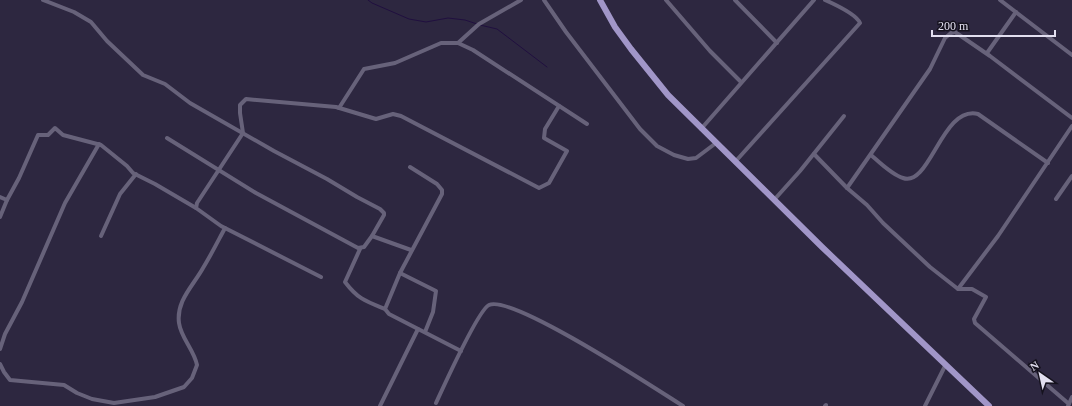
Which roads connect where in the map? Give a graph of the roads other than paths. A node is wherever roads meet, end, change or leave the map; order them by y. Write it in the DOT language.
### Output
graph roads {
  1 [pos="43,0"];
  2 [pos="520,0"];
  3 [pos="544,0"];
  4 [pos="600,0"];
  5 [pos="666,0"];
  6 [pos="735,0"];
  7 [pos="814,0"];
  8 [pos="826,0"];
  9 [pos="1000,0"];
  10 [pos="1016,12"];
  11 [pos="458,43"];
  12 [pos="777,44"];
  13 [pos="987,53"];
  14 [pos="1072,55"];
  15 [pos="741,82"];
  16 [pos="559,106"];
  17 [pos="340,108"];
  18 [pos="844,116"];
  19 [pos="1072,118"];
  20 [pos="586,124"];
  21 [pos="1072,126"];
  22 [pos="701,129"];
  23 [pos="243,133"];
  24 [pos="167,138"];
  25 [pos="716,143"];
  26 [pos="99,144"];
  27 [pos="814,154"];
  28 [pos="871,155"];
  29 [pos="735,162"];
  30 [pos="1048,163"];
  31 [pos="410,167"];
  32 [pos="218,171"];
  33 [pos="136,174"];
  34 [pos="1072,176"];
  35 [pos="847,188"];
  36 [pos="0,197"];
  37 [pos="1056,199"];
  38 [pos="7,200"];
  39 [pos="774,200"];
  40 [pos="196,208"];
  41 [pos="0,217"];
  42 [pos="225,228"];
  43 [pos="101,236"];
  44 [pos="372,236"];
  45 [pos="360,249"];
  46 [pos="411,250"];
  47 [pos="400,273"];
  48 [pos="321,277"];
  49 [pos="958,289"];
  50 [pos="385,309"];
  51 [pos="418,329"];
  52 [pos="424,332"];
  53 [pos="0,349"];
  54 [pos="461,351"];
  55 [pos="0,364"];
  56 [pos="946,364"];
  57 [pos="1072,397"];
  58 [pos="436,403"];
  59 [pos="680,405"];
  60 [pos="1069,405"];
  61 [pos="380,406"];
  62 [pos="925,406"];
  63 [pos="989,406"];
  1 -- 23 [label="street"];
  2 -- 11 [label="street"];
  3 -- 25 [label="street"];
  4 -- 22 [label="main road"];
  5 -- 15 [label="street"];
  6 -- 12 [label="street"];
  7 -- 12 [label="street"];
  8 -- 29 [label="street"];
  9 -- 10 [label="street"];
  10 -- 13 [label="street"];
  10 -- 14 [label="street"];
  11 -- 16 [label="street"];
  11 -- 17 [label="street"];
  12 -- 15 [label="street"];
  13 -- 19 [label="street"];
  13 -- 28 [label="street"];
  15 -- 22 [label="street"];
  16 -- 17 [label="street"];
  16 -- 20 [label="street"];
  17 -- 23 [label="street"];
  18 -- 27 [label="street"];
  21 -- 30 [label="street"];
  22 -- 25 [label="main road"];
  23 -- 32 [label="street"];
  23 -- 44 [label="street"];
  24 -- 32 [label="street"];
  25 -- 29 [label="main road"];
  26 -- 33 [label="street"];
  26 -- 38 [label="street"];
  26 -- 53 [label="street"];
  27 -- 35 [label="street"];
  27 -- 39 [label="street"];
  28 -- 30 [label="street"];
  28 -- 35 [label="street"];
  29 -- 39 [label="main road"];
  30 -- 49 [label="street"];
  31 -- 46 [label="street"];
  32 -- 40 [label="street"];
  32 -- 45 [label="street"];
  33 -- 40 [label="street"];
  33 -- 43 [label="street"];
  34 -- 37 [label="street"];
  35 -- 49 [label="street"];
  36 -- 38 [label="street"];
  38 -- 41 [label="street"];
  39 -- 56 [label="main road"];
  40 -- 42 [label="street"];
  42 -- 48 [label="street"];
  42 -- 55 [label="street"];
  44 -- 45 [label="street"];
  44 -- 46 [label="street"];
  45 -- 50 [label="street"];
  46 -- 47 [label="street"];
  47 -- 50 [label="street"];
  47 -- 52 [label="street"];
  49 -- 60 [label="street"];
  50 -- 51 [label="street"];
  51 -- 52 [label="street"];
  51 -- 61 [label="street"];
  52 -- 54 [label="street"];
  54 -- 58 [label="street"];
  54 -- 59 [label="street"];
  56 -- 62 [label="street"];
  56 -- 63 [label="main road"];
  57 -- 60 [label="street"];
}
